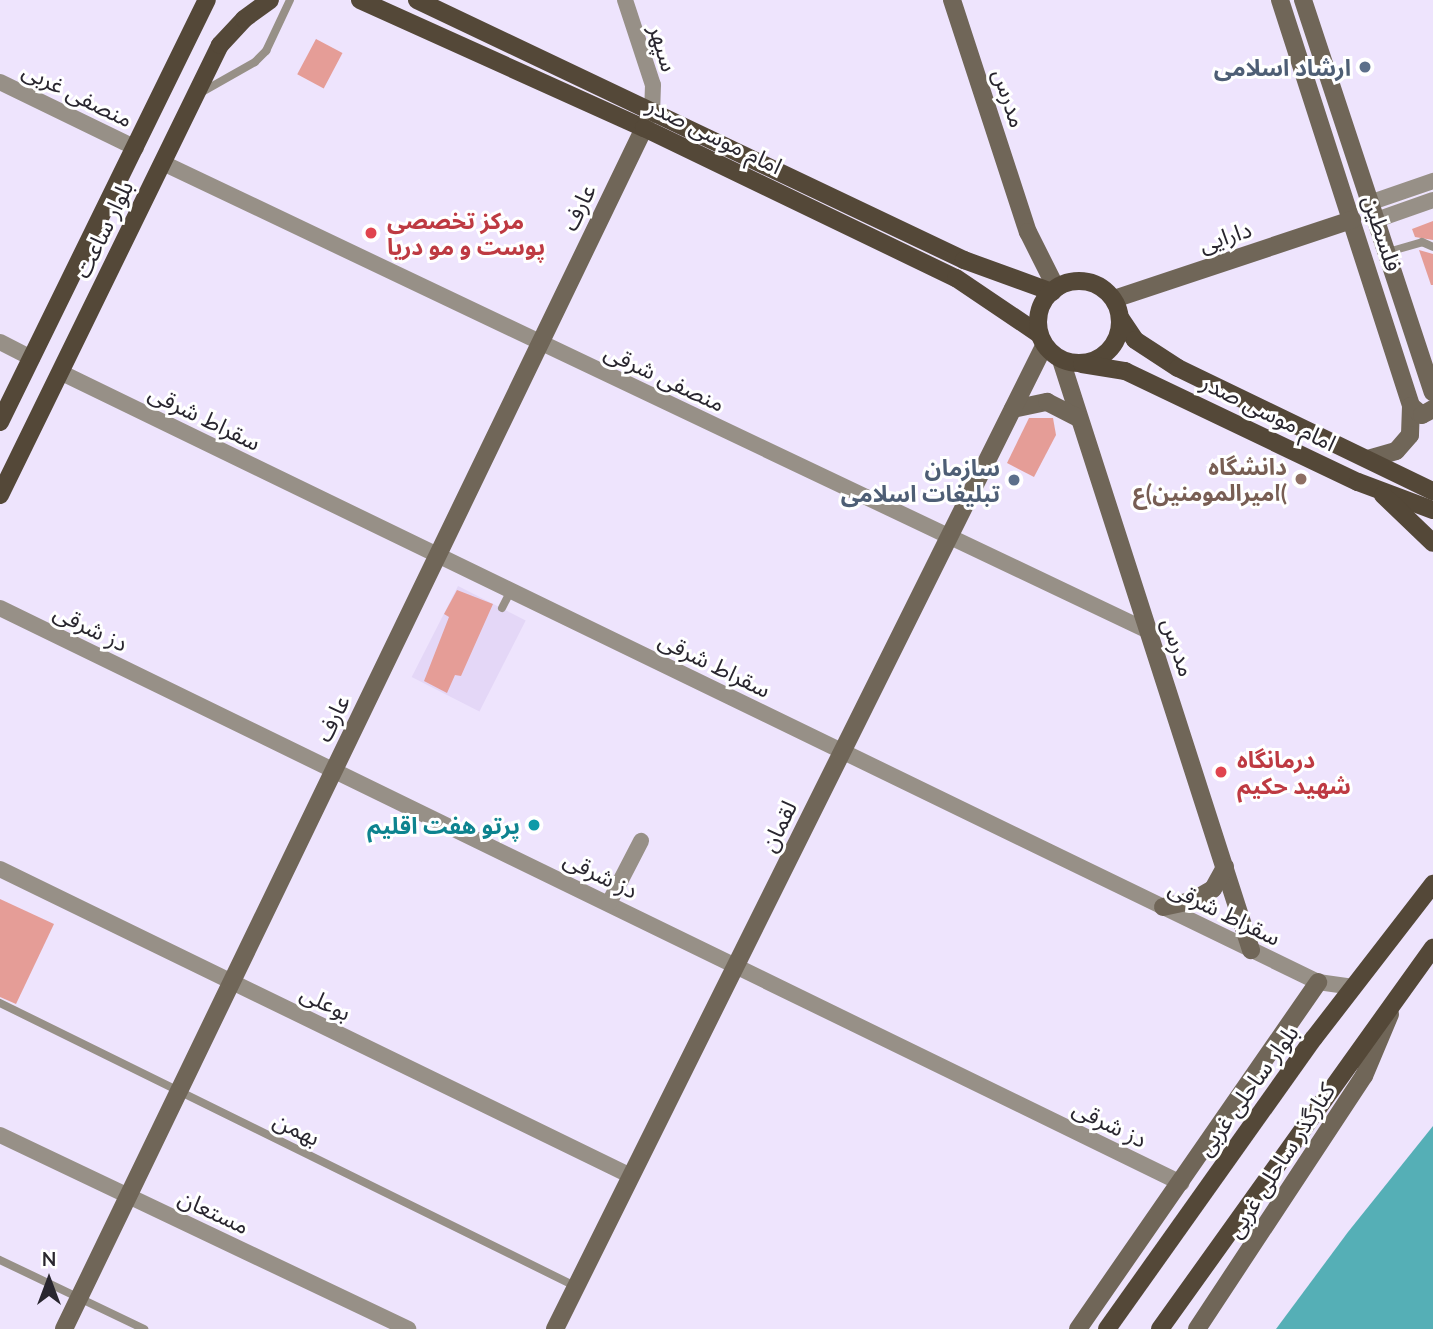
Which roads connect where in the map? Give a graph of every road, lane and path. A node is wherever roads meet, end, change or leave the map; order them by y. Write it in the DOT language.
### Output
graph roads {
  1 [pos="207,0"];
  2 [pos="270,0"];
  3 [pos="290,0"];
  4 [pos="360,0"];
  5 [pos="417,0"];
  6 [pos="625,0"];
  7 [pos="952,0"];
  8 [pos="1280,0"];
  9 [pos="1303,0"];
  10 [pos="0,82"];
  11 [pos="195,98"];
  12 [pos="652,110"];
  13 [pos="644,128"];
  14 [pos="136,148"];
  15 [pos="163,163"];
  16 [pos="1433,181"];
  17 [pos="1433,200"];
  18 [pos="1376,210"];
  19 [pos="1352,220"];
  20 [pos="1433,247"];
  21 [pos="1388,252"];
  22 [pos="1054,290"];
  23 [pos="1114,299"];
  24 [pos="1121,320"];
  25 [pos="1042,340"];
  26 [pos="0,342"];
  27 [pos="540,342"];
  28 [pos="32,358"];
  29 [pos="1061,360"];
  30 [pos="1082,364"];
  31 [pos="61,372"];
  32 [pos="1433,392"];
  33 [pos="1411,406"];
  34 [pos="1013,409"];
  35 [pos="1433,409"];
  36 [pos="1078,418"];
  37 [pos="0,422"];
  38 [pos="1368,459"];
  39 [pos="1378,490"];
  40 [pos="1433,491"];
  41 [pos="0,495"];
  42 [pos="1433,510"];
  43 [pos="949,537"];
  44 [pos="1433,543"];
  45 [pos="438,555"];
  46 [pos="510,590"];
  47 [pos="0,608"];
  48 [pos="502,608"];
  49 [pos="1149,631"];
  50 [pos="842,752"];
  51 [pos="334,770"];
  52 [pos="641,841"];
  53 [pos="1225,867"];
  54 [pos="0,869"];
  55 [pos="1433,884"];
  56 [pos="609,903"];
  57 [pos="1163,907"];
  58 [pos="1433,948"];
  59 [pos="1251,950"];
  60 [pos="736,965"];
  61 [pos="232,982"];
  62 [pos="1318,982"];
  63 [pos="1352,987"];
  64 [pos="0,1003"];
  65 [pos="1392,1010"];
  66 [pos="179,1091"];
  67 [pos="0,1135"];
  68 [pos="631,1176"];
  69 [pos="1181,1183"];
  70 [pos="128,1196"];
  71 [pos="0,1260"];
  72 [pos="576,1286"];
  73 [pos="79,1298"];
  74 [pos="64,1329"];
  75 [pos="144,1329"];
  76 [pos="408,1329"];
  77 [pos="555,1329"];
  78 [pos="1078,1329"];
  79 [pos="1107,1329"];
  80 [pos="1160,1329"];
  81 [pos="1196,1329"];
  1 -- 14 [label="main road, بلوار ساعت"];
  2 -- 11 [label="main road, بلوار ساعت"];
  3 -- 11 [label="lane"];
  4 -- 13 [label="main road, امام موسی صدر"];
  5 -- 12 [label="main road, امام موسی صدر"];
  6 -- 12 [label="street, سپهر"];
  7 -- 22 [label="street, مدرس"];
  8 -- 19 [label="street, فلسطین"];
  9 -- 18 [label="street, فلسطین"];
  10 -- 14 [label="street, منصفی غربی"];
  11 -- 15 [label="main road, بلوار ساعت"];
  12 -- 13 [label="street"];
  12 -- 22 [label="main road, امام موسی صدر"];
  13 -- 25 [label="main road, امام موسی صدر"];
  13 -- 27 [label="street, عارف"];
  14 -- 28 [label="main road, بلوار ساعت"];
  15 -- 27 [label="street, منصفی شرقی"];
  15 -- 31 [label="main road, بلوار ساعت"];
  16 -- 18 [label="street"];
  17 -- 18 [label="street"];
  18 -- 21 [label="street, فلسطین"];
  19 -- 23 [label="street, دارایی"];
  19 -- 33 [label="street, فلسطین"];
  20 -- 21 [label="lane"];
  21 -- 32 [label="street, فلسطین"];
  22 -- 23 [label="main road"];
  22 -- 25 [label="main road"];
  23 -- 24 [label="main road"];
  24 -- 30 [label="main road"];
  24 -- 38 [label="main road, امام موسی صدر"];
  25 -- 29 [label="main road"];
  25 -- 34 [label="street, لقمان"];
  26 -- 28 [label="street"];
  27 -- 43 [label="street, منصفی شرقی"];
  27 -- 45 [label="street, عارف"];
  28 -- 37 [label="main road, بلوار ساعت"];
  29 -- 30 [label="main road"];
  29 -- 36 [label="street, مدرس"];
  30 -- 39 [label="main road, امام موسی صدر"];
  31 -- 41 [label="main road, بلوار ساعت"];
  31 -- 45 [label="street, سقراط شرقی"];
  33 -- 35 [label="street"];
  33 -- 38 [label="street, فلسطین"];
  34 -- 36 [label="street"];
  34 -- 43 [label="street, لقمان"];
  36 -- 49 [label="street, مدرس"];
  38 -- 40 [label="main road, امام موسی صدر"];
  39 -- 42 [label="main road, امام موسی صدر"];
  39 -- 44 [label="main road"];
  43 -- 49 [label="street, منصفی شرقی"];
  43 -- 50 [label="street, لقمان"];
  45 -- 46 [label="street, سقراط شرقی"];
  45 -- 51 [label="street, عارف"];
  46 -- 48 [label="lane"];
  46 -- 50 [label="street, سقراط شرقی"];
  47 -- 51 [label="street, دز شرقی"];
  49 -- 53 [label="street, مدرس"];
  50 -- 57 [label="street, سقراط شرقی"];
  50 -- 60 [label="street, لقمان"];
  51 -- 56 [label="street, دز شرقی"];
  51 -- 61 [label="street, عارف"];
  52 -- 56 [label="street"];
  53 -- 57 [label="street"];
  53 -- 59 [label="street, مدرس"];
  54 -- 61 [label="street, بوعلی"];
  55 -- 63 [label="main road, بلوار ساحلی غربی"];
  56 -- 60 [label="street, دز شرقی"];
  57 -- 59 [label="street, سقراط شرقی"];
  58 -- 65 [label="main road"];
  59 -- 62 [label="street, سقراط شرقی"];
  60 -- 68 [label="street, لقمان"];
  60 -- 69 [label="street, دز شرقی"];
  61 -- 66 [label="street, عارف"];
  61 -- 68 [label="street, بوعلی"];
  62 -- 63 [label="street, سقراط شرقی"];
  62 -- 69 [label="street"];
  63 -- 79 [label="main road, بلوار ساحلی غربی"];
  64 -- 66 [label="lane, بهمن"];
  65 -- 80 [label="main road"];
  65 -- 81 [label="street, کنارگذر ساحلی غربی"];
  66 -- 70 [label="street, عارف"];
  66 -- 72 [label="lane, بهمن"];
  67 -- 70 [label="street, مستعان"];
  68 -- 72 [label="street, لقمان"];
  69 -- 78 [label="street"];
  70 -- 73 [label="street, عارف"];
  70 -- 76 [label="street, مستعان"];
  71 -- 73 [label="lane"];
  72 -- 77 [label="street, لقمان"];
  73 -- 74 [label="street, عارف"];
  73 -- 75 [label="lane"];
}
